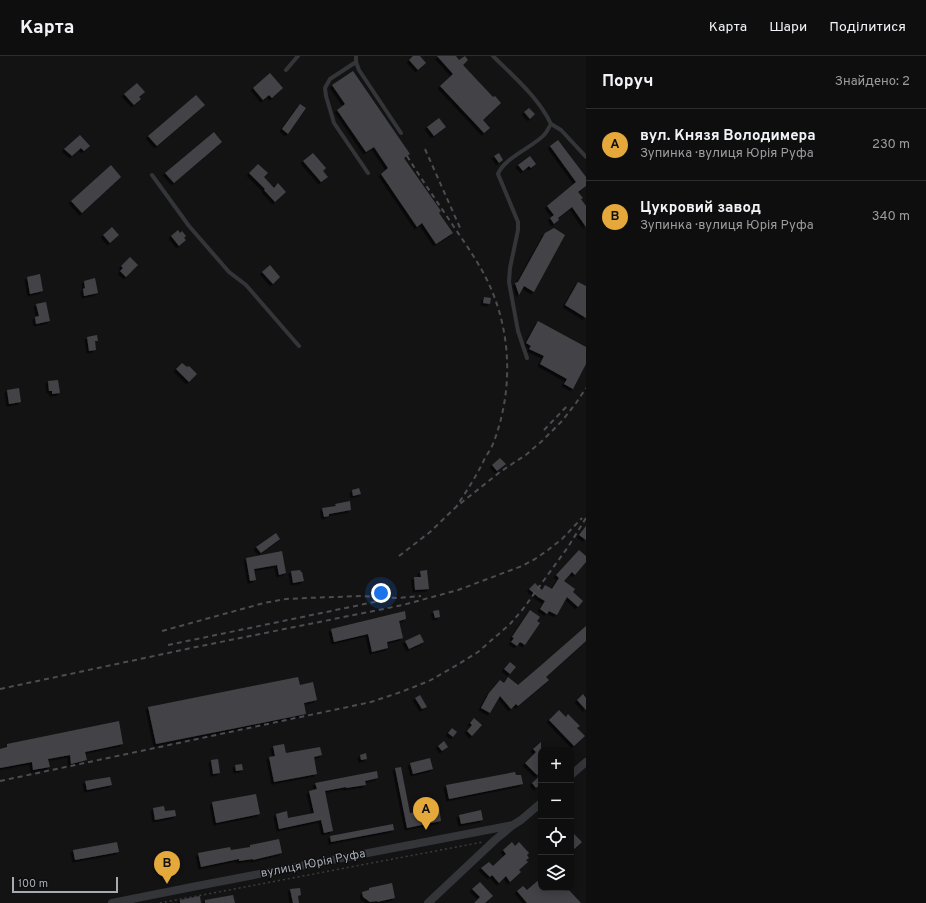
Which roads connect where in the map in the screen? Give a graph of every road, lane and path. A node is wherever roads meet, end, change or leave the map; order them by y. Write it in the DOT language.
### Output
graph roads {
  1 [pos="298,56"];
  2 [pos="356,56"];
  3 [pos="493,56"];
  4 [pos="356,62"];
  5 [pos="286,70"];
  6 [pos="551,124"];
  7 [pos="401,133"];
  8 [pos="586,157"];
  9 [pos="368,173"];
  10 [pos="152,175"];
  11 [pos="299,346"];
  12 [pos="527,358"];
  13 [pos="586,762"];
  14 [pos="574,773"];
  15 [pos="538,806"];
  16 [pos="513,825"];
  17 [pos="495,840"];
  18 [pos="112,903"];
  19 [pos="160,903"];
  20 [pos="428,903"];
  1 -- 5 [label="lane"];
  2 -- 4 [label="lane"];
  3 -- 6 [label="lane"];
  4 -- 7 [label="lane"];
  4 -- 9 [label="lane"];
  6 -- 8 [label="lane"];
  6 -- 12 [label="lane"];
  10 -- 11 [label="lane"];
  13 -- 14 [label="street"];
  15 -- 16 [label="street"];
  16 -- 17 [label="street"];
  16 -- 18 [label="street, вулиця Юрія Руфа"];
  17 -- 19 [label="path"];
  17 -- 20 [label="street"];
}
